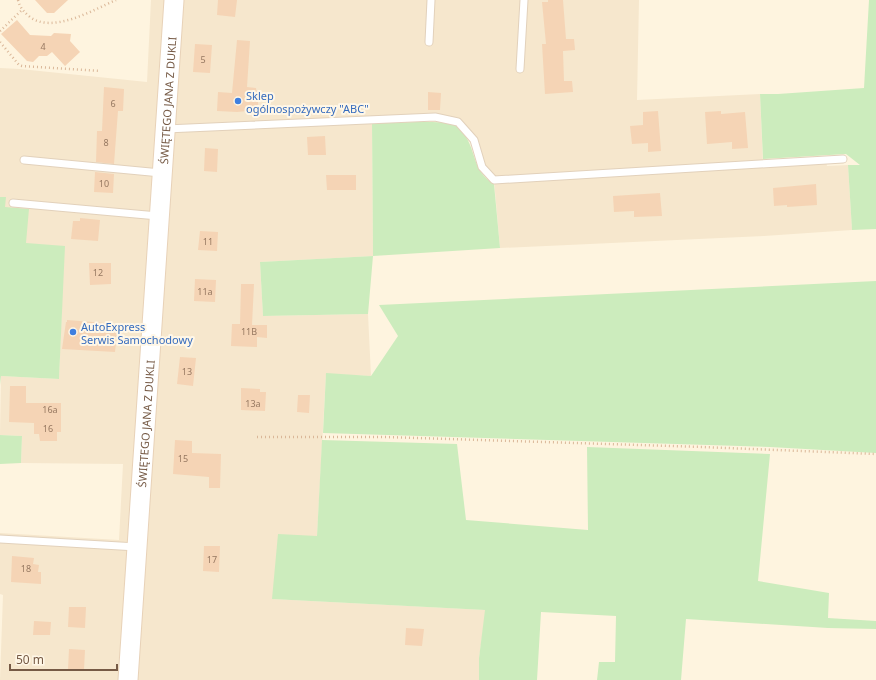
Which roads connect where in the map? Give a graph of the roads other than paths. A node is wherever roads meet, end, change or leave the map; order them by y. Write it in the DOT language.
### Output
graph roads {
  1 [pos="174,0"];
  2 [pos="431,0"];
  3 [pos="524,0"];
  4 [pos="429,42"];
  5 [pos="520,69"];
  6 [pos="166,129"];
  7 [pos="843,159"];
  8 [pos="24,160"];
  9 [pos="163,173"];
  10 [pos="13,203"];
  11 [pos="160,216"];
  12 [pos="0,539"];
  13 [pos="137,547"];
  14 [pos="128,680"];
  1 -- 6 [label="main road, ŚWIĘTEGO JANA Z DUKLI"];
  2 -- 4 [label="lane"];
  3 -- 5 [label="lane"];
  6 -- 7 [label="lane"];
  6 -- 9 [label="main road, ŚWIĘTEGO JANA Z DUKLI"];
  8 -- 9 [label="lane"];
  9 -- 11 [label="main road, ŚWIĘTEGO JANA Z DUKLI"];
  10 -- 11 [label="lane"];
  11 -- 13 [label="main road, ŚWIĘTEGO JANA Z DUKLI"];
  12 -- 13 [label="lane"];
  13 -- 14 [label="main road, ŚWIĘTEGO JANA Z DUKLI"];
}
